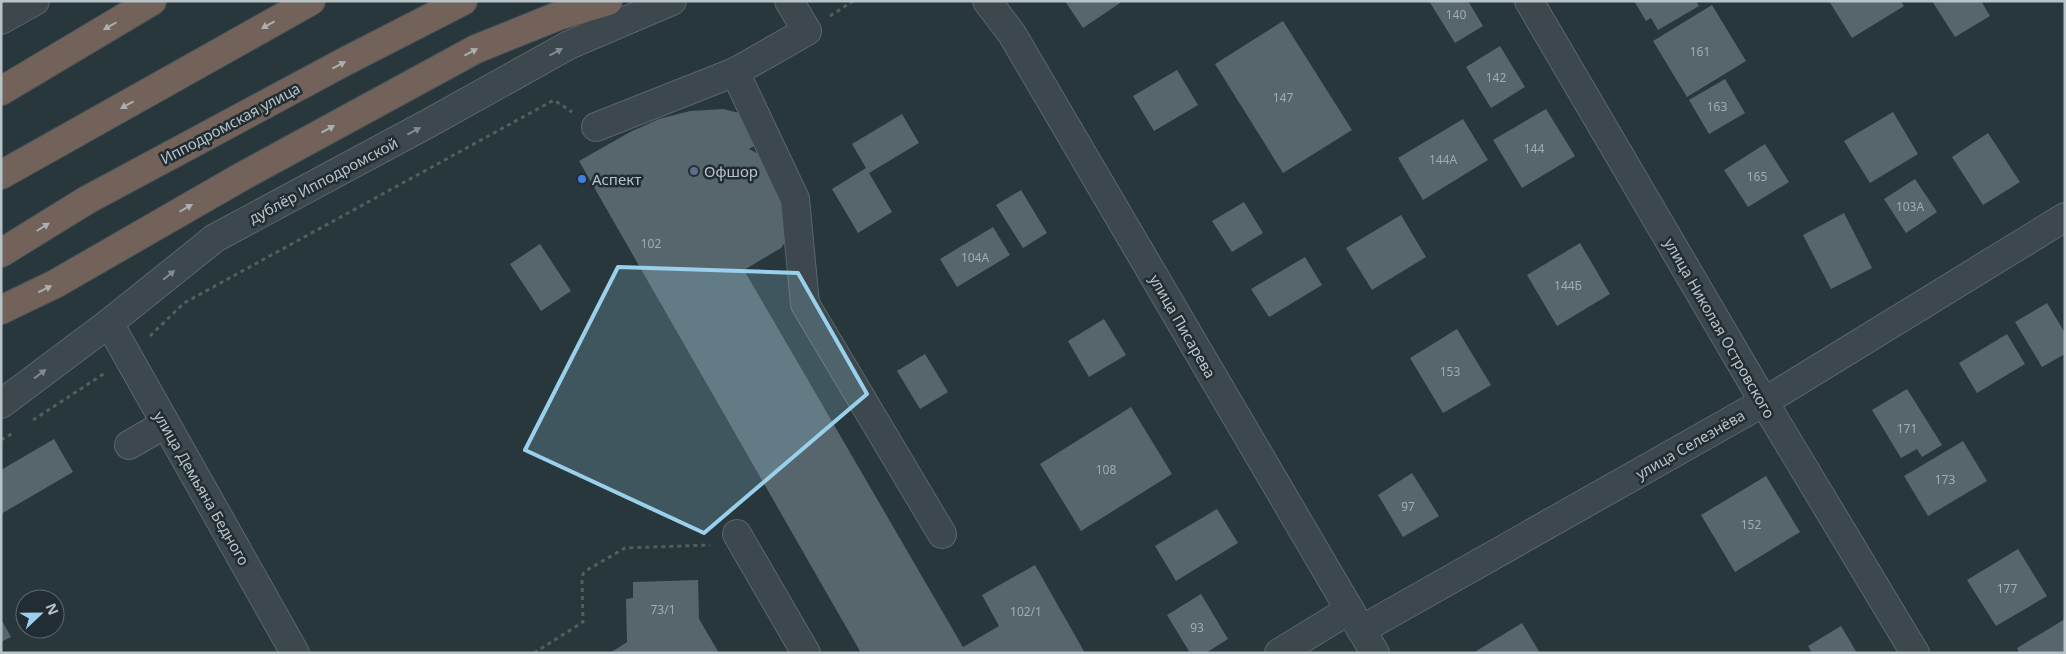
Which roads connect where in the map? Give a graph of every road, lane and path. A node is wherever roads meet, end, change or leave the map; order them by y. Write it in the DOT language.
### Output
graph roads {
  1 [pos="35,1"];
  2 [pos="152,1"];
  3 [pos="311,1"];
  4 [pos="463,1"];
  5 [pos="608,1"];
  6 [pos="672,1"];
  7 [pos="789,1"];
  8 [pos="986,1"];
  9 [pos="1529,1"];
  10 [pos="1,20"];
  11 [pos="735,72"];
  12 [pos="1,91"];
  13 [pos="596,127"];
  14 [pos="1,175"];
  15 [pos="2065,217"];
  16 [pos="1,253"];
  17 [pos="1,310"];
  18 [pos="109,323"];
  19 [pos="128,357"];
  20 [pos="1764,402"];
  21 [pos="1,404"];
  22 [pos="165,424"];
  23 [pos="25,425"];
  24 [pos="17,430"];
  25 [pos="1,440"];
  26 [pos="129,445"];
  27 [pos="942,534"];
  28 [pos="740,539"];
  29 [pos="1355,620"];
  30 [pos="295,653"];
  31 [pos="534,653"];
  32 [pos="806,653"];
  33 [pos="1279,653"];
  34 [pos="1375,653"];
  35 [pos="1915,653"];
  1 -- 10 [label="street"];
  2 -- 12 [label="highway, one-way"];
  3 -- 14 [label="highway, one-way"];
  16 -- 4 [label="highway, Ипподромская улица, one-way"];
  17 -- 5 [label="highway, one-way"];
  18 -- 6 [label="street, дублёр Ипподромской, one-way"];
  7 -- 11 [label="street"];
  8 -- 29 [label="street, улица Писарева"];
  9 -- 20 [label="street, улица Николая Островского"];
  11 -- 13 [label="street"];
  11 -- 27 [label="street"];
  13 -- 19 [label="path"];
  15 -- 20 [label="street, улица Селезнёва"];
  18 -- 19 [label="street, улица Демьяна Бедного"];
  21 -- 18 [label="street, дублёр Ипподромской, one-way"];
  19 -- 22 [label="street, улица Демьяна Бедного"];
  19 -- 23 [label="path"];
  20 -- 29 [label="street, улица Селезнёва"];
  20 -- 35 [label="street, улица Николая Островского"];
  22 -- 26 [label="street"];
  22 -- 30 [label="street, улица Демьяна Бедного"];
  24 -- 25 [label="path"];
  28 -- 31 [label="path"];
  28 -- 32 [label="street"];
  29 -- 33 [label="street, улица Селезнёва"];
  29 -- 34 [label="street, улица Писарева"];
}
